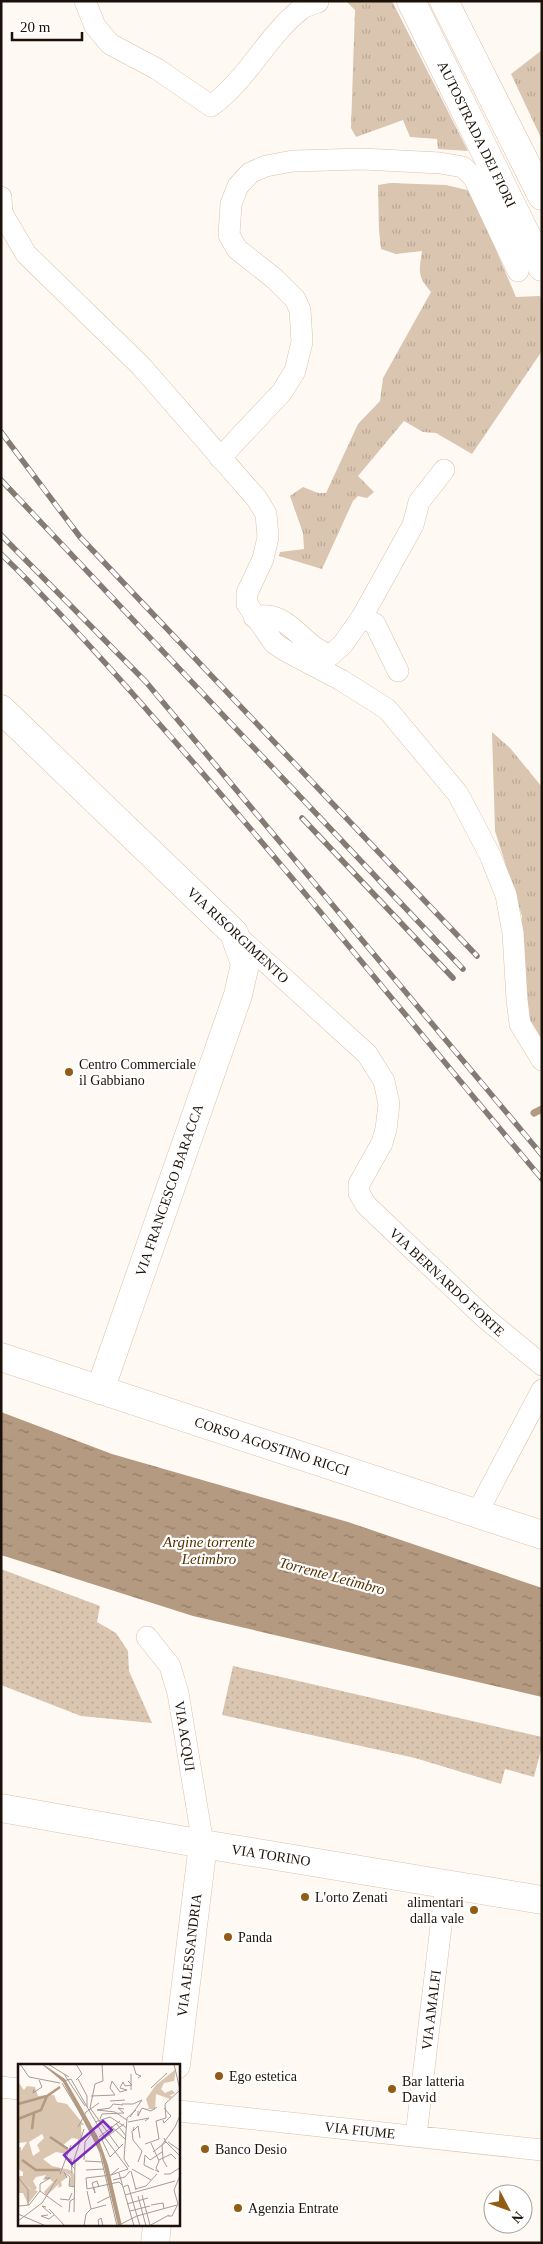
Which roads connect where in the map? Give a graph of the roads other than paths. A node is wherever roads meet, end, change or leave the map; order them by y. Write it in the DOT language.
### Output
graph roads {
  1 [pos="85,1"];
  2 [pos="411,1"];
  3 [pos="444,1"];
  4 [pos="318,2"];
  5 [pos="542,196"];
  6 [pos="1,197"];
  7 [pos="530,269"];
  8 [pos="220,458"];
  9 [pos="444,470"];
  10 [pos="254,617"];
  11 [pos="362,617"];
  12 [pos="398,671"];
  13 [pos="1,709"];
  14 [pos="234,934"];
  15 [pos="542,1060"];
  16 [pos="359,1193"];
  17 [pos="1,1357"];
  18 [pos="542,1365"];
  19 [pos="100,1390"];
  20 [pos="542,1390"];
  21 [pos="477,1513"];
  22 [pos="542,1535"];
  23 [pos="147,1637"];
  24 [pos="1,1808"];
  25 [pos="203,1844"];
  26 [pos="446,1884"];
  27 [pos="542,1900"];
  28 [pos="176,2064"];
  29 [pos="1,2087"];
  30 [pos="18,2089"];
  31 [pos="180,2111"];
  32 [pos="416,2136"];
  33 [pos="542,2150"];
  34 [pos="157,2226"];
  35 [pos="154,2243"];
  1 -- 4 [label="street"];
  2 -- 7 [label="main road, AUTOSTRADA DEI FIORI"];
  3 -- 5 [label="main road"];
  6 -- 8 [label="street"];
  7 -- 8 [label="street"];
  8 -- 10 [label="street"];
  9 -- 11 [label="street"];
  10 -- 11 [label="street"];
  10 -- 15 [label="street"];
  11 -- 12 [label="street"];
  13 -- 14 [label="main road, VIA RISORGIMENTO"];
  14 -- 16 [label="street, VIA RISORGIMENTO"];
  14 -- 19 [label="main road, VIA FRANCESCO BARACCA"];
  16 -- 18 [label="street, VIA BERNARDO FORTE"];
  17 -- 19 [label="main road, CORSO AGOSTINO RICCI"];
  19 -- 21 [label="main road, CORSO AGOSTINO RICCI"];
  20 -- 21 [label="street"];
  21 -- 22 [label="main road, CORSO AGOSTINO RICCI"];
  23 -- 25 [label="street, VIA ACQUI"];
  24 -- 25 [label="main road, VIA TORINO"];
  25 -- 26 [label="main road, VIA TORINO"];
  25 -- 28 [label="main road, VIA ALESSANDRIA"];
  26 -- 27 [label="main road, VIA TORINO"];
  26 -- 32 [label="street, VIA AMALFI"];
  29 -- 30 [label="street"];
  31 -- 32 [label="street, VIA FIUME"];
  32 -- 33 [label="street, VIA FIUME"];
  34 -- 35 [label="main road"];
}
